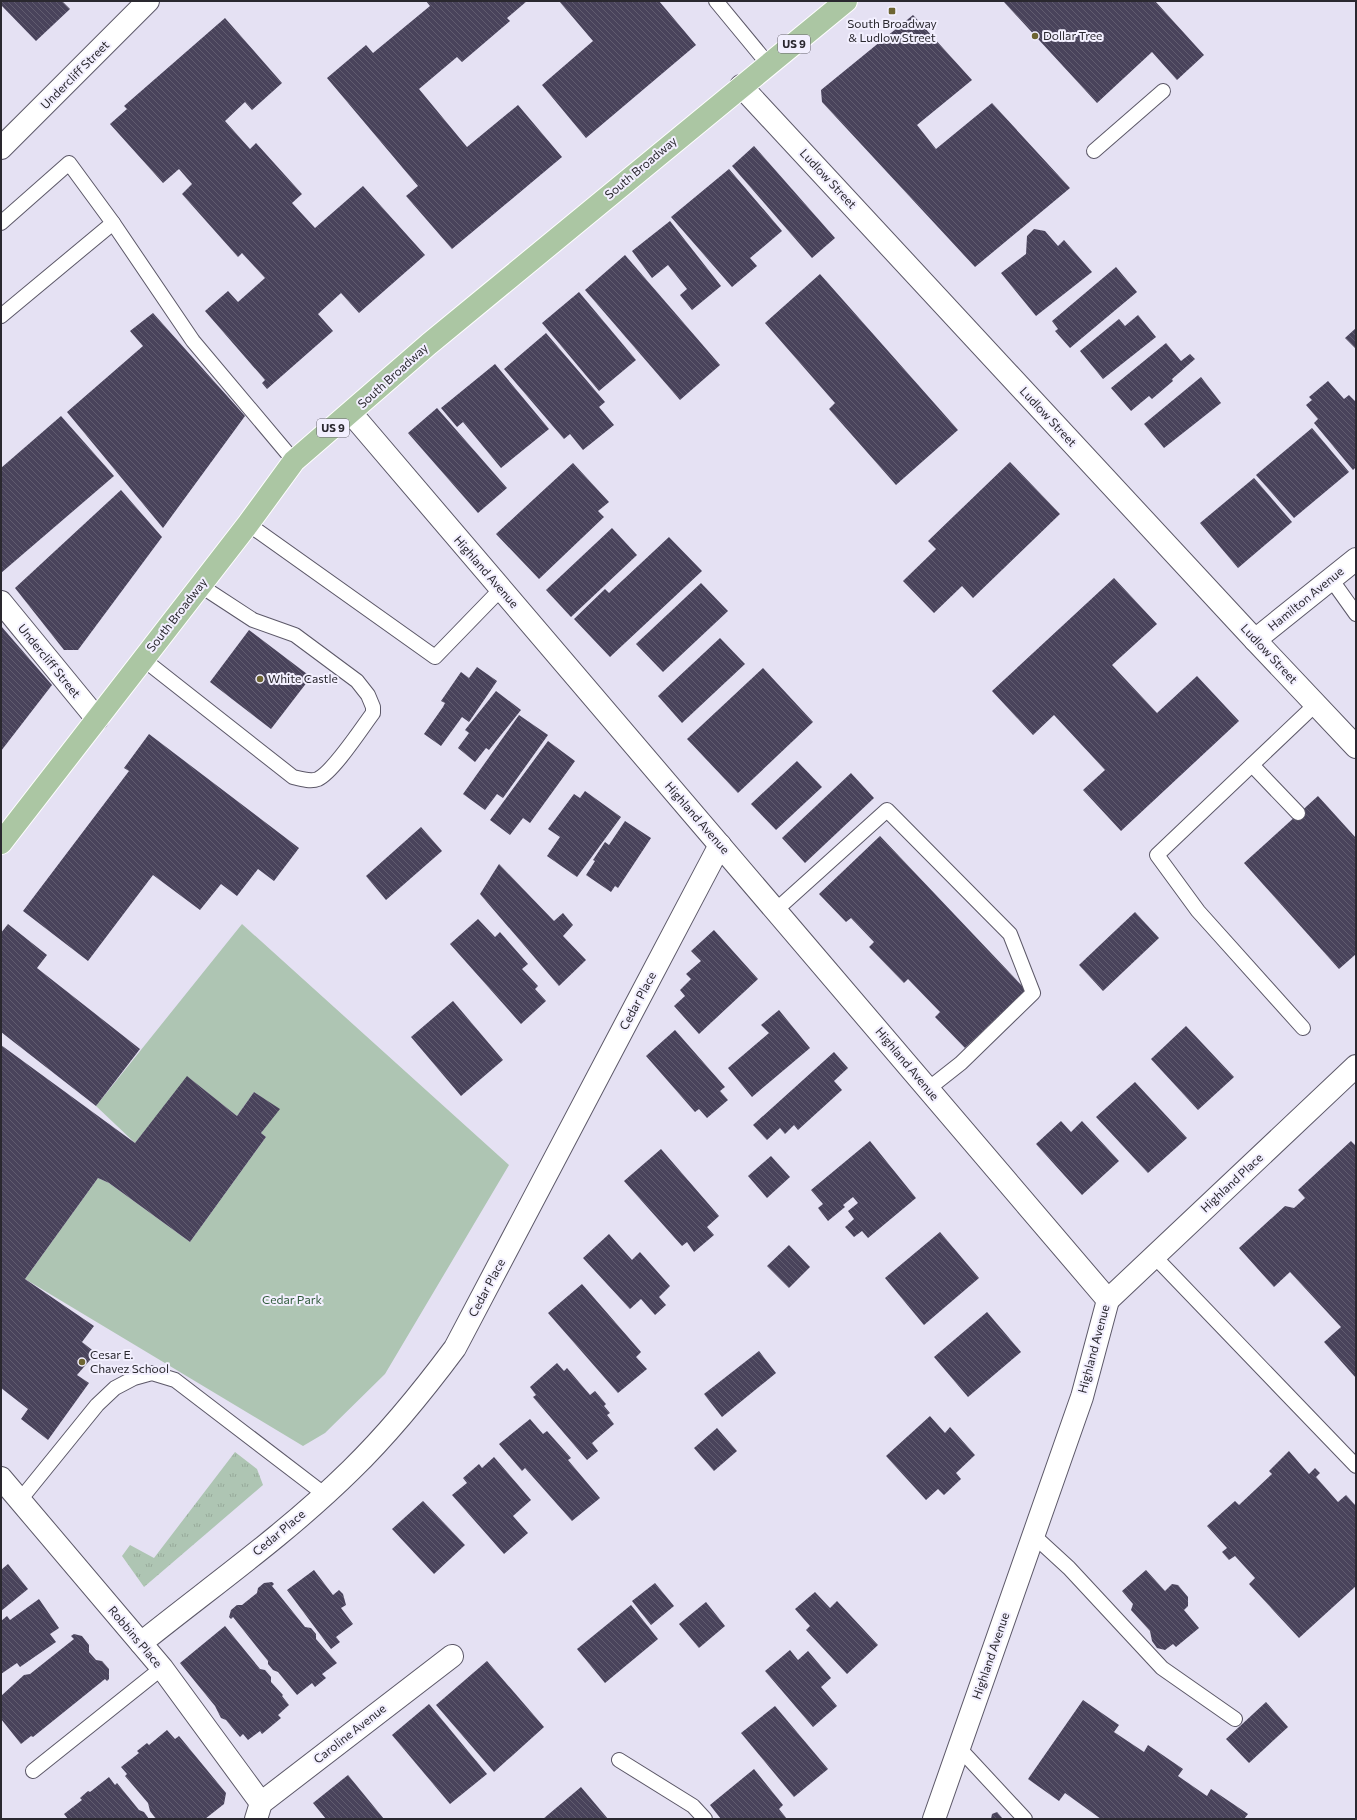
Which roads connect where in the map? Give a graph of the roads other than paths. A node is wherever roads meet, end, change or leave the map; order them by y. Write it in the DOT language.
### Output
graph roads {
  1 [pos="148,1"];
  2 [pos="716,1"];
  3 [pos="846,1"];
  4 [pos="768,64"];
  5 [pos="741,86"];
  6 [pos="1163,91"];
  7 [pos="1,148"];
  8 [pos="1094,151"];
  9 [pos="1,223"];
  10 [pos="113,223"];
  11 [pos="1,316"];
  12 [pos="351,413"];
  13 [pos="294,461"];
  14 [pos="248,524"];
  15 [pos="1356,559"];
  16 [pos="1331,579"];
  17 [pos="201,586"];
  18 [pos="501,589"];
  19 [pos="1,602"];
  20 [pos="1356,614"];
  21 [pos="1255,640"];
  22 [pos="143,659"];
  23 [pos="1316,704"];
  24 [pos="97,719"];
  25 [pos="1356,747"];
  26 [pos="1252,765"];
  27 [pos="1298,814"];
  28 [pos="1,843"];
  29 [pos="720,845"];
  30 [pos="776,910"];
  31 [pos="1303,1028"];
  32 [pos="1356,1066"];
  33 [pos="928,1089"];
  34 [pos="1154,1256"];
  35 [pos="1108,1300"];
  36 [pos="1356,1466"];
  37 [pos="1,1478"];
  38 [pos="324,1494"];
  39 [pos="20,1500"];
  40 [pos="1033,1536"];
  41 [pos="141,1643"];
  42 [pos="452,1656"];
  43 [pos="162,1668"];
  44 [pos="1235,1719"];
  45 [pos="959,1748"];
  46 [pos="619,1760"];
  47 [pos="33,1771"];
  48 [pos="258,1811"];
  49 [pos="705,1819"];
  50 [pos="934,1819"];
  51 [pos="1025,1819"];
  1 -- 7 [label="street, Undercliff Street"];
  2 -- 4 [label="lane"];
  3 -- 4 [label="main road, South Broadway / US 9"];
  4 -- 5 [label="main road, South Broadway / US 9"];
  5 -- 12 [label="main road, South Broadway / US 9"];
  5 -- 21 [label="street, Ludlow Street"];
  6 -- 8 [label="lane"];
  9 -- 10 [label="lane"];
  10 -- 11 [label="lane"];
  10 -- 13 [label="lane"];
  12 -- 13 [label="main road, South Broadway / US 9"];
  12 -- 18 [label="street, Highland Avenue"];
  13 -- 14 [label="main road, South Broadway / US 9"];
  14 -- 17 [label="main road, South Broadway / US 9"];
  14 -- 18 [label="lane"];
  15 -- 16 [label="street, Hamilton Avenue"];
  16 -- 20 [label="lane"];
  16 -- 21 [label="street, Hamilton Avenue"];
  17 -- 22 [label="main road, South Broadway / US 9"];
  17 -- 22 [label="lane"];
  18 -- 29 [label="street, Highland Avenue"];
  19 -- 24 [label="street, Undercliff Street"];
  21 -- 23 [label="street, Ludlow Street"];
  22 -- 24 [label="main road, South Broadway / US 9"];
  23 -- 25 [label="street, Ludlow Street"];
  23 -- 26 [label="lane"];
  24 -- 28 [label="main road, South Broadway / US 9"];
  26 -- 27 [label="lane"];
  26 -- 31 [label="lane"];
  29 -- 30 [label="street, Highland Avenue"];
  29 -- 38 [label="street, Cedar Place"];
  30 -- 33 [label="street, Highland Avenue"];
  30 -- 33 [label="lane"];
  32 -- 34 [label="street, Highland Place"];
  33 -- 35 [label="street, Highland Avenue"];
  34 -- 35 [label="street, Highland Place"];
  34 -- 36 [label="lane"];
  35 -- 40 [label="street, Highland Avenue"];
  37 -- 39 [label="street, Robbins Place"];
  38 -- 39 [label="lane"];
  38 -- 41 [label="street, Cedar Place"];
  39 -- 41 [label="street, Robbins Place"];
  40 -- 44 [label="lane"];
  40 -- 45 [label="street, Highland Avenue"];
  41 -- 43 [label="street, Robbins Place"];
  42 -- 48 [label="street, Caroline Avenue"];
  43 -- 47 [label="lane"];
  43 -- 48 [label="street, Robbins Place"];
  45 -- 50 [label="street, Highland Avenue"];
  45 -- 51 [label="lane"];
  46 -- 49 [label="lane"];
}
